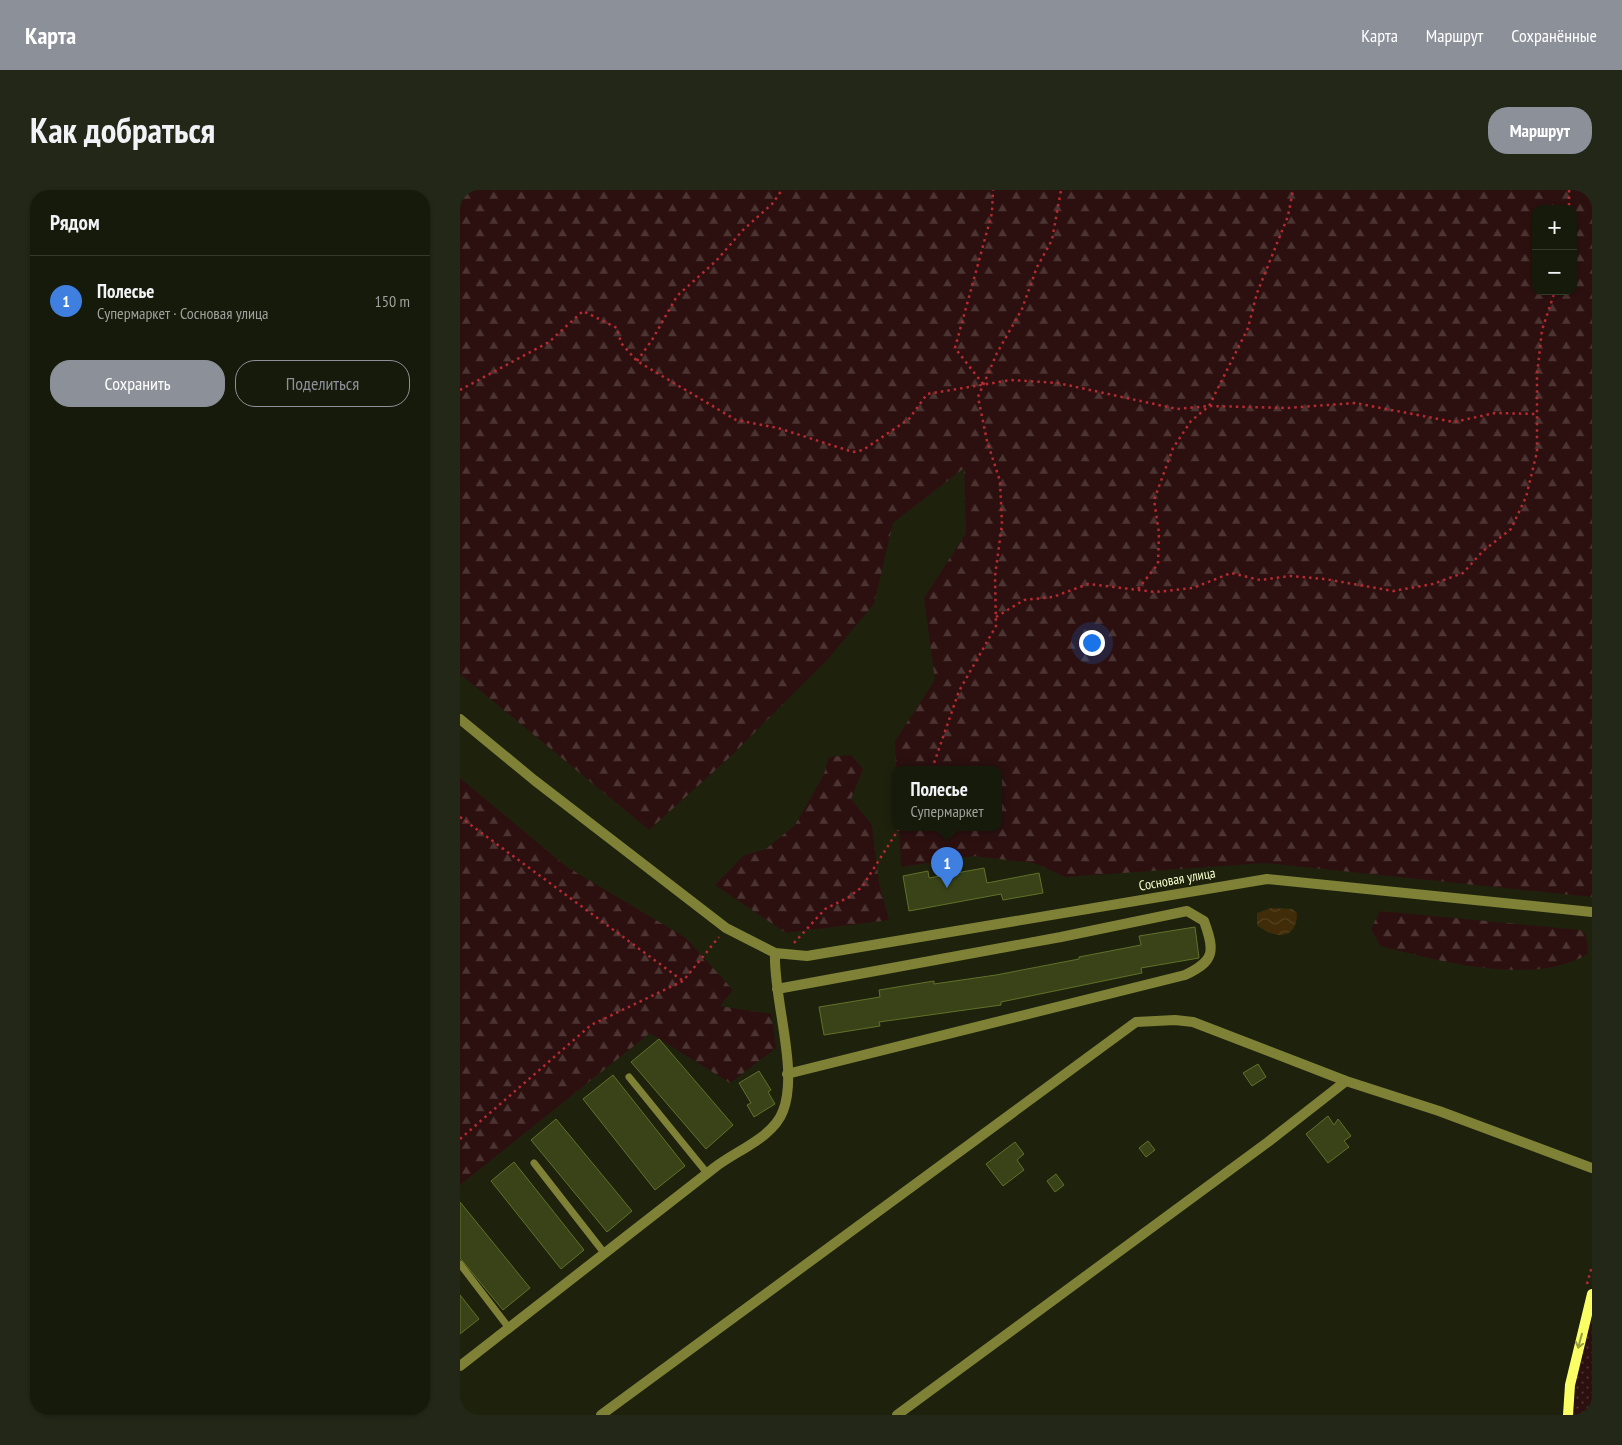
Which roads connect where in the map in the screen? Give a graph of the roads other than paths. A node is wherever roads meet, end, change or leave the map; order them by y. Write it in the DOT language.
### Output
graph roads {
  1 [pos="460,719"];
  2 [pos="1592,912"];
  3 [pos="776,953"];
  4 [pos="777,989"];
  5 [pos="787,1074"];
  6 [pos="629,1077"];
  7 [pos="1346,1080"];
  8 [pos="534,1163"];
  9 [pos="1592,1168"];
  10 [pos="707,1173"];
  11 [pos="605,1254"];
  12 [pos="460,1264"];
  13 [pos="1592,1294"];
  14 [pos="509,1328"];
  15 [pos="460,1366"];
  16 [pos="601,1415"];
  17 [pos="898,1415"];
  18 [pos="1568,1415"];
  1 -- 3 [label="street"];
  2 -- 3 [label="street, Сосновая улица"];
  3 -- 4 [label="street"];
  4 -- 5 [label="street"];
  4 -- 5 [label="street"];
  5 -- 10 [label="street"];
  6 -- 10 [label="lane"];
  7 -- 9 [label="street"];
  7 -- 16 [label="street"];
  7 -- 17 [label="street"];
  8 -- 11 [label="lane"];
  10 -- 11 [label="street"];
  11 -- 14 [label="street"];
  12 -- 14 [label="lane"];
  13 -- 18 [label="main road, one-way"];
  14 -- 15 [label="street"];
}
